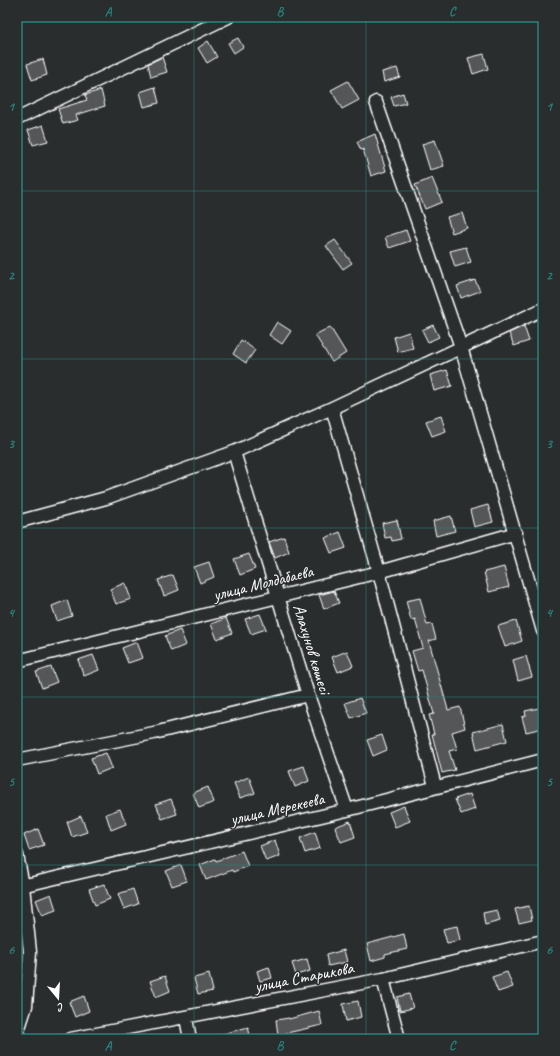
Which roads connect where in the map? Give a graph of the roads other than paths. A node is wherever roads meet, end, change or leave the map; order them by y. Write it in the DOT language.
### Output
graph roads {
  1 [pos="228,17"];
  2 [pos="376,102"];
  3 [pos="17,119"];
  4 [pos="543,309"];
  5 [pos="461,346"];
  6 [pos="332,408"];
  7 [pos="234,452"];
  8 [pos="17,522"];
  9 [pos="516,534"];
  10 [pos="379,572"];
  11 [pos="278,596"];
  12 [pos="543,631"];
  13 [pos="17,661"];
  14 [pos="308,695"];
  15 [pos="17,760"];
  16 [pos="543,760"];
  17 [pos="435,786"];
  18 [pos="347,810"];
  19 [pos="17,855"];
  20 [pos="20,886"];
  21 [pos="543,941"];
  22 [pos="383,979"];
  23 [pos="186,1018"];
  24 [pos="17,1034"];
  25 [pos="70,1039"];
  26 [pos="190,1039"];
  27 [pos="399,1039"];
  1 -- 3 [label="street"];
  2 -- 5 [label="street"];
  4 -- 5 [label="street"];
  5 -- 6 [label="street"];
  5 -- 9 [label="street"];
  6 -- 7 [label="street"];
  6 -- 10 [label="street"];
  7 -- 8 [label="street"];
  7 -- 11 [label="street, Алахунов көшесі"];
  9 -- 10 [label="street, улица Молдабаева"];
  9 -- 12 [label="street"];
  10 -- 11 [label="street, улица Молдабаева"];
  10 -- 17 [label="street"];
  11 -- 13 [label="street, улица Молдабаева"];
  11 -- 14 [label="street, Алахунов көшесі"];
  14 -- 15 [label="street"];
  14 -- 18 [label="street, Алахунов көшесі"];
  16 -- 17 [label="street, улица Мерекеева"];
  17 -- 18 [label="street, улица Мерекеева"];
  18 -- 20 [label="street, улица Мерекеева"];
  19 -- 20 [label="street"];
  20 -- 24 [label="street"];
  21 -- 22 [label="street, улица Старикова"];
  22 -- 23 [label="street, улица Старикова"];
  22 -- 27 [label="street"];
  23 -- 25 [label="street, улица Старикова"];
  23 -- 26 [label="street"];
}
